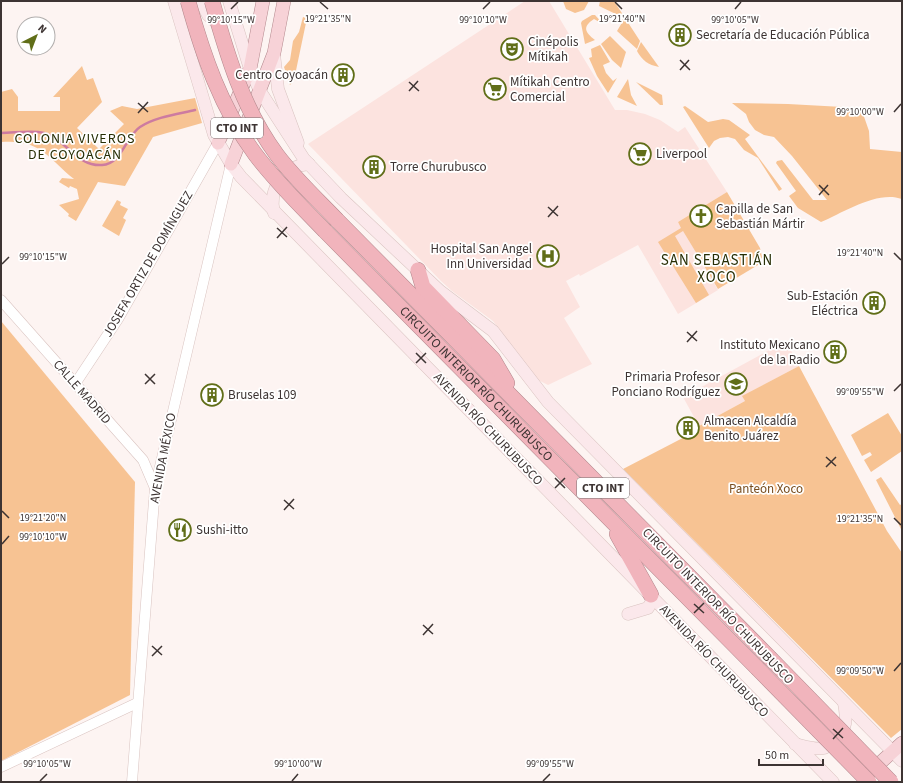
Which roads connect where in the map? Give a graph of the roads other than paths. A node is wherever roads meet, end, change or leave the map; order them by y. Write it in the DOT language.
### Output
graph roads {
  1 [pos="174,1"];
  2 [pos="188,1"];
  3 [pos="201,1"];
  4 [pos="212,1"];
  5 [pos="229,1"];
  6 [pos="263,1"];
  7 [pos="284,1"];
  8 [pos="237,28"];
  9 [pos="274,53"];
  10 [pos="250,69"];
  11 [pos="260,91"];
  12 [pos="218,143"];
  13 [pos="306,162"];
  14 [pos="231,164"];
  15 [pos="274,213"];
  16 [pos="418,270"];
  17 [pos="1,300"];
  18 [pos="75,384"];
  19 [pos="516,400"];
  20 [pos="155,488"];
  21 [pos="604,514"];
  22 [pos="650,595"];
  23 [pos="628,614"];
  24 [pos="137,703"];
  25 [pos="844,703"];
  26 [pos="795,744"];
  27 [pos="897,748"];
  28 [pos="902,761"];
  29 [pos="1,767"];
  30 [pos="132,782"];
  31 [pos="834,782"];
  32 [pos="860,782"];
  33 [pos="869,782"];
  34 [pos="891,782"];
  1 -- 12 [label="main road, AVENIDA RÍO CHURUBUSCO / CTO INT"];
  2 -- 21 [label="highway, CIRCUITO INTERIOR RÍO CHURUBUSCO / CTO INT, bridge"];
  3 -- 8 [label="main road"];
  4 -- 19 [label="highway, CIRCUITO INTERIOR RÍO CHURUBUSCO / CTO INT, bridge"];
  5 -- 8 [label="main road, CTO INT"];
  6 -- 10 [label="main road"];
  7 -- 9 [label="main road"];
  8 -- 10 [label="main road, CTO INT"];
  9 -- 11 [label="main road"];
  9 -- 13 [label="main road"];
  10 -- 11 [label="main road, CTO INT"];
  10 -- 12 [label="main road"];
  11 -- 13 [label="main road, CTO INT"];
  11 -- 14 [label="main road"];
  12 -- 14 [label="main road, AVENIDA RÍO CHURUBUSCO / CTO INT"];
  12 -- 18 [label="street, JOSEFA ORTIZ DE DOMÍNGUEZ"];
  13 -- 15 [label="main road"];
  13 -- 16 [label="main road, CTO INT"];
  14 -- 15 [label="main road, AVENIDA RÍO CHURUBUSCO / CTO INT"];
  14 -- 20 [label="street, AVENIDA MÉXICO"];
  15 -- 22 [label="main road, AVENIDA RÍO CHURUBUSCO / CTO INT"];
  16 -- 19 [label="highway"];
  16 -- 25 [label="main road, CTO INT"];
  17 -- 18 [label="street, CALLE MADRID"];
  18 -- 20 [label="street, CALLE MADRID"];
  19 -- 34 [label="highway, CIRCUITO INTERIOR RÍO CHURUBUSCO / CTO INT, bridge"];
  20 -- 24 [label="street, AVENIDA MÉXICO"];
  21 -- 22 [label="highway"];
  21 -- 33 [label="highway, CIRCUITO INTERIOR RÍO CHURUBUSCO / CTO INT, bridge"];
  22 -- 23 [label="main road"];
  22 -- 26 [label="main road, AVENIDA RÍO CHURUBUSCO / CTO INT"];
  24 -- 29 [label="street"];
  24 -- 30 [label="street, AVENIDA MÉXICO"];
  25 -- 26 [label="main road"];
  25 -- 27 [label="main road, CTO INT"];
  26 -- 31 [label="main road, AVENIDA RÍO CHURUBUSCO / CTO INT"];
  27 -- 28 [label="main road, CTO INT"];
  27 -- 32 [label="main road"];
}
